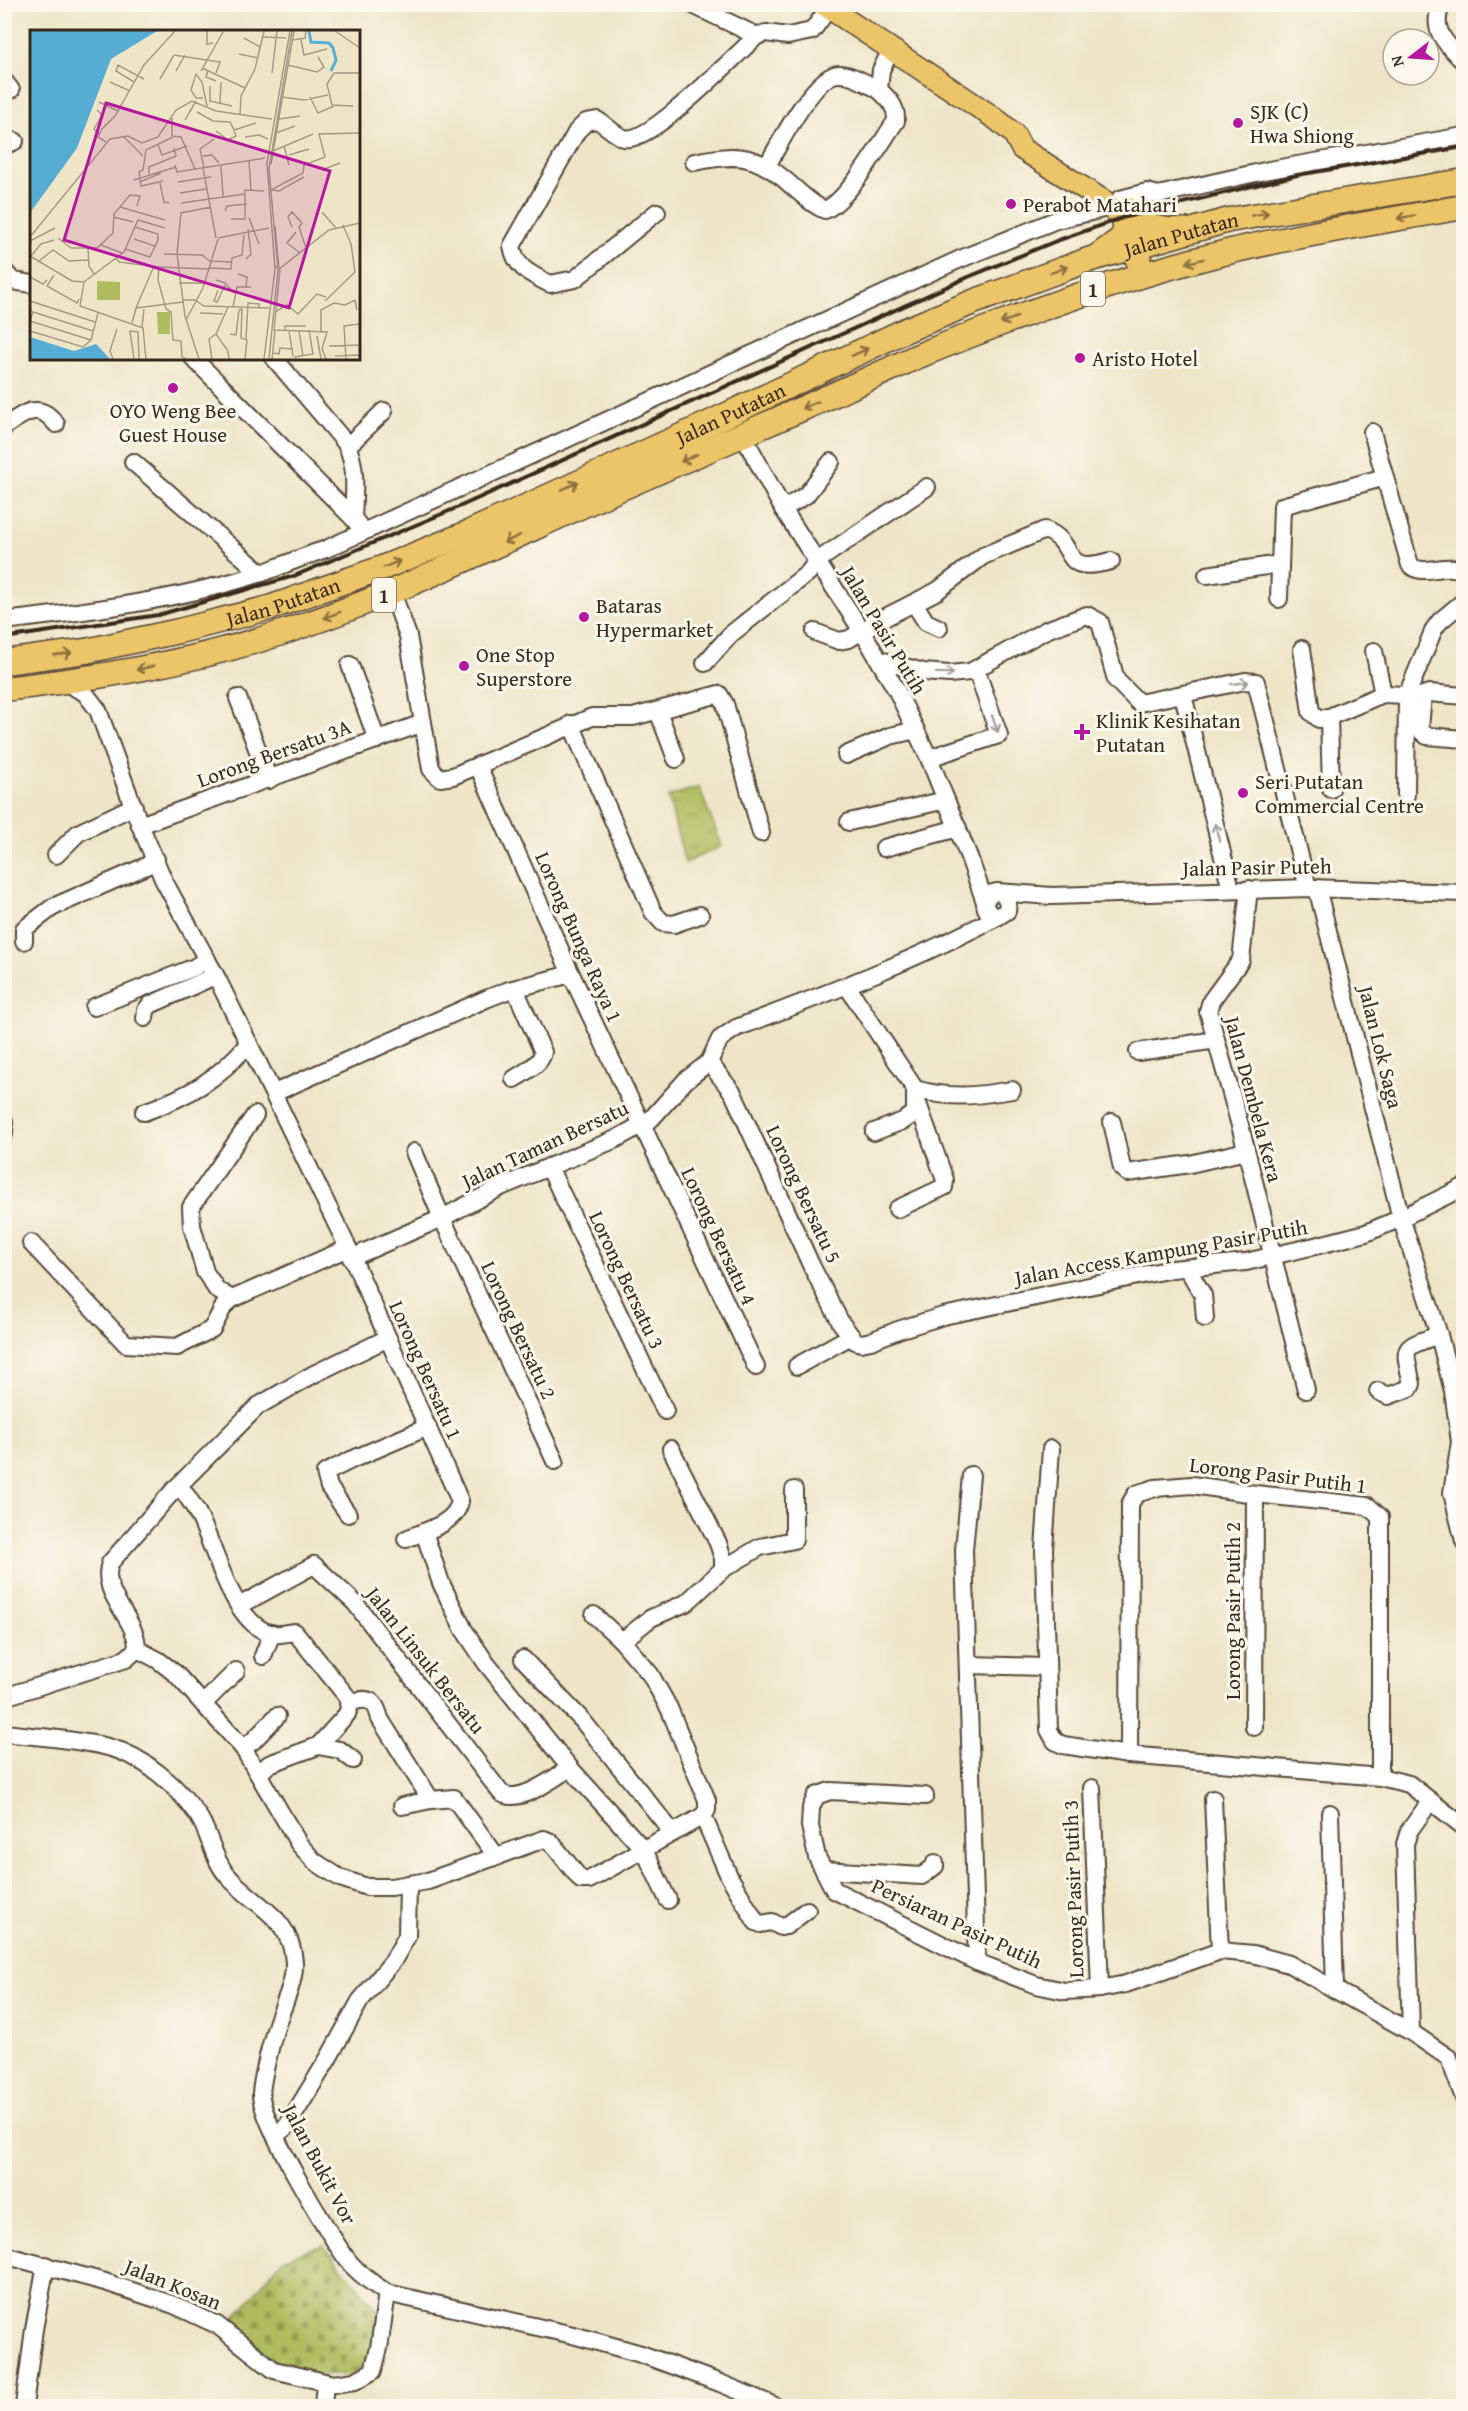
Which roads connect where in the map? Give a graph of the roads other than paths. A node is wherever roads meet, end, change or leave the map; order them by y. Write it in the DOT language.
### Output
graph roads {
  1 [pos="691,4"];
  2 [pos="1442,4"];
  3 [pos="826,6"];
  4 [pos="757,36"];
  5 [pos="891,50"];
  6 [pos="1464,62"];
  7 [pos="879,90"];
  8 [pos="1014,134"];
  9 [pos="1464,136"];
  10 [pos="694,162"];
  11 [pos="767,166"];
  12 [pos="1464,181"];
  13 [pos="1082,187"];
  14 [pos="1123,207"];
  15 [pos="1464,207"];
  16 [pos="657,212"];
  17 [pos="1056,220"];
  18 [pos="1229,220"];
  19 [pos="1195,228"];
  20 [pos="1142,244"];
  21 [pos="1238,249"];
  22 [pos="1091,259"];
  23 [pos="4,271"];
  24 [pos="1126,279"];
  25 [pos="30,284"];
  26 [pos="195,360"];
  27 [pos="276,360"];
  28 [pos="833,364"];
  29 [pos="844,391"];
  30 [pos="384,411"];
  31 [pos="712,422"];
  32 [pos="56,424"];
  33 [pos="4,427"];
  34 [pos="1372,432"];
  35 [pos="743,435"];
  36 [pos="345,442"];
  37 [pos="133,462"];
  38 [pos="831,462"];
  39 [pos="1385,477"];
  40 [pos="927,487"];
  41 [pos="783,509"];
  42 [pos="358,525"];
  43 [pos="817,561"];
  44 [pos="1111,561"];
  45 [pos="1280,564"];
  46 [pos="1464,571"];
  47 [pos="261,573"];
  48 [pos="1207,575"];
  49 [pos="392,592"];
  50 [pos="1279,599"];
  51 [pos="1464,601"];
  52 [pos="914,603"];
  53 [pos="4,621"];
  54 [pos="939,628"];
  55 [pos="179,631"];
  56 [pos="862,631"];
  57 [pos="814,632"];
  58 [pos="1302,649"];
  59 [pos="1374,651"];
  60 [pos="186,658"];
  61 [pos="880,660"];
  62 [pos="4,662"];
  63 [pos="705,663"];
  64 [pos="350,665"];
  65 [pos="976,669"];
  66 [pos="914,671"];
  67 [pos="117,674"];
  68 [pos="64,682"];
  69 [pos="4,689"];
  70 [pos="897,691"];
  71 [pos="1383,694"];
  72 [pos="1184,695"];
  73 [pos="1407,695"];
  74 [pos="1464,696"];
  75 [pos="238,698"];
  76 [pos="98,710"];
  77 [pos="658,711"];
  78 [pos="1329,717"];
  79 [pos="423,723"];
  80 [pos="571,724"];
  81 [pos="916,730"];
  82 [pos="1464,739"];
  83 [pos="377,740"];
  84 [pos="846,755"];
  85 [pos="929,758"];
  86 [pos="676,759"];
  87 [pos="478,766"];
  88 [pos="269,780"];
  89 [pos="1331,789"];
  90 [pos="1406,795"];
  91 [pos="946,800"];
  92 [pos="134,806"];
  93 [pos="849,822"];
  94 [pos="140,825"];
  95 [pos="958,828"];
  96 [pos="761,833"];
  97 [pos="884,848"];
  98 [pos="56,855"];
  99 [pos="156,859"];
  100 [pos="1312,888"];
  101 [pos="1231,889"];
  102 [pos="1249,889"];
  103 [pos="1464,893"];
  104 [pos="1052,896"];
  105 [pos="992,899"];
  106 [pos="1003,913"];
  107 [pos="700,915"];
  108 [pos="960,937"];
  109 [pos="24,941"];
  110 [pos="210,966"];
  111 [pos="571,974"];
  112 [pos="847,986"];
  113 [pos="515,989"];
  114 [pos="94,1007"];
  115 [pos="145,1018"];
  116 [pos="1216,1040"];
  117 [pos="249,1043"];
  118 [pos="1138,1052"];
  119 [pos="710,1062"];
  120 [pos="514,1079"];
  121 [pos="1012,1090"];
  122 [pos="274,1093"];
  123 [pos="916,1095"];
  124 [pos="144,1112"];
  125 [pos="255,1114"];
  126 [pos="4,1121"];
  127 [pos="1112,1122"];
  128 [pos="641,1125"];
  129 [pos="874,1132"];
  130 [pos="4,1134"];
  131 [pos="1246,1150"];
  132 [pos="414,1152"];
  133 [pos="549,1167"];
  134 [pos="1464,1187"];
  135 [pos="897,1209"];
  136 [pos="442,1218"];
  137 [pos="1401,1218"];
  138 [pos="31,1243"];
  139 [pos="350,1253"];
  140 [pos="1272,1257"];
  141 [pos="1187,1268"];
  142 [pos="232,1299"];
  143 [pos="1205,1318"];
  144 [pos="1439,1335"];
  145 [pos="388,1338"];
  146 [pos="856,1340"];
  147 [pos="797,1366"];
  148 [pos="756,1367"];
  149 [pos="1306,1390"];
  150 [pos="1378,1391"];
  151 [pos="1458,1391"];
  152 [pos="665,1411"];
  153 [pos="428,1427"];
  154 [pos="1462,1442"];
  155 [pos="671,1449"];
  156 [pos="1051,1449"];
  157 [pos="555,1461"];
  158 [pos="971,1474"];
  159 [pos="179,1485"];
  160 [pos="794,1490"];
  161 [pos="1255,1494"];
  162 [pos="348,1514"];
  163 [pos="424,1532"];
  164 [pos="406,1539"];
  165 [pos="1464,1541"];
  166 [pos="723,1569"];
  167 [pos="239,1605"];
  168 [pos="594,1615"];
  169 [pos="272,1634"];
  170 [pos="622,1641"];
  171 [pos="136,1649"];
  172 [pos="263,1656"];
  173 [pos="523,1659"];
  174 [pos="969,1665"];
  175 [pos="1046,1667"];
  176 [pos="236,1671"];
  177 [pos="4,1697"];
  178 [pos="348,1703"];
  179 [pos="203,1704"];
  180 [pos="277,1716"];
  181 [pos="1254,1727"];
  182 [pos="4,1733"];
  183 [pos="318,1746"];
  184 [pos="243,1748"];
  185 [pos="1129,1755"];
  186 [pos="353,1760"];
  187 [pos="570,1768"];
  188 [pos="259,1774"];
  189 [pos="1380,1777"];
  190 [pos="1092,1788"];
  191 [pos="925,1796"];
  192 [pos="1213,1799"];
  193 [pos="431,1800"];
  194 [pos="1430,1802"];
  195 [pos="402,1806"];
  196 [pos="1330,1813"];
  197 [pos="703,1816"];
  198 [pos="1464,1827"];
  199 [pos="673,1833"];
  200 [pos="644,1850"];
  201 [pos="496,1857"];
  202 [pos="935,1863"];
  203 [pos="824,1870"];
  204 [pos="408,1884"];
  205 [pos="668,1900"];
  206 [pos="807,1911"];
  207 [pos="1220,1951"];
  208 [pos="977,1962"];
  209 [pos="1100,1989"];
  210 [pos="1335,1990"];
  211 [pos="1411,2032"];
  212 [pos="1464,2098"];
  213 [pos="276,2135"];
  214 [pos="4,2255"];
  215 [pos="46,2265"];
  216 [pos="387,2294"];
  217 [pos="325,2383"];
  218 [pos="24,2406"];
  219 [pos="323,2406"];
  220 [pos="775,2406"];
  1 -- 4 [label="street"];
  2 -- 6 [label="street"];
  3 -- 4 [label="street"];
  3 -- 5 [label="main road"];
  4 -- 16 [label="street"];
  5 -- 7 [label="street"];
  5 -- 8 [label="main road"];
  7 -- 11 [label="street"];
  7 -- 11 [label="street"];
  8 -- 13 [label="main road"];
  8 -- 14 [label="main road"];
  9 -- 14 [label="street"];
  10 -- 11 [label="street"];
  18 -- 12 [label="highway, Jalan Putatan / 1, one-way"];
  13 -- 14 [label="main road"];
  13 -- 17 [label="street"];
  14 -- 17 [label="street"];
  14 -- 19 [label="main road"];
  14 -- 20 [label="highway"];
  14 -- 22 [label="main road"];
  15 -- 21 [label="highway, Jalan Putatan / 1, one-way"];
  17 -- 42 [label="street"];
  18 -- 19 [label="highway, Jalan Putatan / 1"];
  18 -- 21 [label="highway"];
  19 -- 20 [label="highway, Jalan Putatan / 1"];
  20 -- 22 [label="highway, Jalan Putatan / 1"];
  20 -- 24 [label="highway"];
  21 -- 24 [label="highway, Jalan Putatan / 1, one-way"];
  28 -- 22 [label="highway, Jalan Putatan / 1, one-way"];
  23 -- 25 [label="street"];
  24 -- 29 [label="highway, Jalan Putatan / 1, one-way"];
  26 -- 42 [label="street"];
  27 -- 36 [label="street"];
  28 -- 29 [label="highway"];
  28 -- 31 [label="highway, Jalan Putatan / 1"];
  29 -- 35 [label="highway, Jalan Putatan / 1, one-way"];
  30 -- 36 [label="street"];
  31 -- 35 [label="highway"];
  55 -- 31 [label="highway, Jalan Putatan / 1, one-way"];
  32 -- 33 [label="street"];
  34 -- 39 [label="street"];
  35 -- 41 [label="street, Jalan Pasir Putih"];
  35 -- 49 [label="highway, Jalan Putatan / 1, one-way"];
  36 -- 42 [label="street"];
  37 -- 47 [label="street"];
  38 -- 41 [label="street"];
  39 -- 45 [label="street"];
  39 -- 46 [label="street"];
  40 -- 43 [label="street"];
  41 -- 43 [label="street, Jalan Pasir Putih"];
  42 -- 47 [label="street"];
  43 -- 56 [label="street, Jalan Pasir Putih"];
  43 -- 63 [label="street"];
  44 -- 52 [label="street"];
  45 -- 48 [label="street"];
  45 -- 50 [label="street"];
  47 -- 53 [label="street"];
  49 -- 60 [label="highway, Jalan Putatan / 1, one-way"];
  49 -- 79 [label="street"];
  51 -- 73 [label="street"];
  52 -- 54 [label="street"];
  52 -- 56 [label="street"];
  55 -- 60 [label="highway"];
  62 -- 55 [label="highway, Jalan Putatan / 1, one-way"];
  56 -- 57 [label="street"];
  56 -- 61 [label="street, Jalan Pasir Putih"];
  58 -- 78 [label="street"];
  59 -- 71 [label="street"];
  60 -- 67 [label="highway, Jalan Putatan / 1, one-way"];
  61 -- 66 [label="street"];
  61 -- 70 [label="street, Jalan Pasir Putih"];
  64 -- 83 [label="street"];
  66 -- 65 [label="street, one-way"];
  65 -- 72 [label="street"];
  65 -- 85 [label="street, one-way"];
  66 -- 70 [label="street"];
  67 -- 68 [label="highway, Jalan Putatan / 1"];
  67 -- 76 [label="street"];
  68 -- 69 [label="highway, Jalan Putatan / 1"];
  68 -- 76 [label="street"];
  70 -- 81 [label="street, Jalan Pasir Putih"];
  71 -- 73 [label="street"];
  71 -- 78 [label="street"];
  72 -- 100 [label="street, Jalan Lok Saga, one-way"];
  101 -- 72 [label="street, one-way"];
  73 -- 90 [label="street"];
  74 -- 82 [label="street"];
  75 -- 88 [label="street"];
  76 -- 92 [label="street, Lorong Bersatu 1"];
  77 -- 80 [label="street"];
  77 -- 86 [label="street"];
  77 -- 96 [label="street"];
  78 -- 89 [label="street"];
  79 -- 83 [label="street, Lorong Bersatu 3A"];
  79 -- 87 [label="street"];
  80 -- 87 [label="street"];
  80 -- 107 [label="street"];
  81 -- 84 [label="street"];
  81 -- 85 [label="street, Jalan Pasir Putih"];
  83 -- 88 [label="street, Lorong Bersatu 3A"];
  85 -- 91 [label="street, Jalan Pasir Putih"];
  87 -- 111 [label="street, Lorong Bunga Raya 1"];
  88 -- 94 [label="street, Lorong Bersatu 3A"];
  91 -- 93 [label="street"];
  91 -- 95 [label="street, Jalan Pasir Putih"];
  92 -- 94 [label="street, Lorong Bersatu 1"];
  92 -- 98 [label="street"];
  94 -- 99 [label="street, Lorong Bersatu 1"];
  95 -- 97 [label="street"];
  95 -- 105 [label="street, Jalan Pasir Putih"];
  99 -- 109 [label="street"];
  99 -- 110 [label="street, Lorong Bersatu 1"];
  100 -- 102 [label="street, Jalan Pasir Puteh"];
  100 -- 103 [label="street, Jalan Pasir Puteh"];
  100 -- 137 [label="street, Jalan Lok Saga"];
  101 -- 102 [label="street, Jalan Pasir Puteh"];
  101 -- 104 [label="street, Jalan Pasir Puteh"];
  102 -- 116 [label="street, Jalan Dembela Kera"];
  104 -- 105 [label="street, Jalan Pasir Puteh"];
  104 -- 106 [label="street, Jalan Pasir Puteh"];
  105 -- 106 [label="street, Jalan Pasir Putih"];
  105 -- 108 [label="street, Jalan Taman Bersatu"];
  106 -- 108 [label="street, Jalan Taman Bersatu"];
  108 -- 112 [label="street, Jalan Taman Bersatu"];
  110 -- 114 [label="street"];
  110 -- 115 [label="street"];
  110 -- 117 [label="street, Lorong Bersatu 1"];
  111 -- 113 [label="street"];
  111 -- 128 [label="street, Lorong Bunga Raya 1"];
  112 -- 119 [label="street, Jalan Taman Bersatu"];
  112 -- 123 [label="street"];
  113 -- 120 [label="street"];
  113 -- 122 [label="street"];
  116 -- 118 [label="street"];
  116 -- 131 [label="street, Jalan Dembela Kera"];
  117 -- 122 [label="street, Lorong Bersatu 1"];
  117 -- 124 [label="street"];
  119 -- 128 [label="street, Jalan Taman Bersatu"];
  119 -- 146 [label="street, Lorong Bersatu 5"];
  121 -- 123 [label="street"];
  122 -- 139 [label="street, Lorong Bersatu 1"];
  123 -- 129 [label="street"];
  123 -- 135 [label="street"];
  125 -- 142 [label="street"];
  126 -- 130 [label="street"];
  127 -- 131 [label="street"];
  128 -- 133 [label="street, Jalan Taman Bersatu"];
  128 -- 148 [label="street, Lorong Bersatu 4"];
  131 -- 140 [label="street, Jalan Dembela Kera"];
  132 -- 136 [label="street, Lorong Bersatu 2"];
  133 -- 136 [label="street, Jalan Taman Bersatu"];
  133 -- 152 [label="street, Lorong Bersatu 3"];
  134 -- 137 [label="street, Jalan Access Kampung Pasir Putih"];
  136 -- 139 [label="street, Jalan Taman Bersatu"];
  136 -- 157 [label="street, Lorong Bersatu 2"];
  137 -- 140 [label="street, Jalan Access Kampung Pasir Putih"];
  137 -- 144 [label="street, Jalan Lok Saga"];
  138 -- 142 [label="street"];
  139 -- 142 [label="street, Jalan Taman Bersatu"];
  139 -- 145 [label="street, Lorong Bersatu 1"];
  140 -- 141 [label="street, Jalan Access Kampung Pasir Putih"];
  140 -- 149 [label="street, Jalan Dembela Kera"];
  141 -- 143 [label="street"];
  141 -- 146 [label="street, Jalan Access Kampung Pasir Putih"];
  144 -- 150 [label="street"];
  144 -- 151 [label="street, Jalan Lok Saga"];
  145 -- 153 [label="street, Lorong Bersatu 1"];
  145 -- 159 [label="street"];
  146 -- 147 [label="street, Jalan Access Kampung Pasir Putih"];
  151 -- 154 [label="street, Jalan Lok Saga"];
  153 -- 162 [label="street"];
  153 -- 163 [label="street, Lorong Bersatu 1"];
  154 -- 165 [label="street, Jalan Lok Saga"];
  155 -- 166 [label="street"];
  156 -- 175 [label="street"];
  158 -- 174 [label="street"];
  159 -- 167 [label="street"];
  159 -- 171 [label="street"];
  160 -- 166 [label="street"];
  161 -- 181 [label="street, Lorong Pasir Putih 2"];
  161 -- 185 [label="street, Lorong Pasir Putih 1"];
  161 -- 189 [label="street, Lorong Pasir Putih 1"];
  163 -- 164 [label="street"];
  163 -- 187 [label="street"];
  166 -- 170 [label="street"];
  167 -- 169 [label="street"];
  167 -- 187 [label="street, Jalan Linsuk Bersatu"];
  168 -- 170 [label="street"];
  169 -- 172 [label="street"];
  169 -- 178 [label="street"];
  170 -- 197 [label="street"];
  171 -- 177 [label="street"];
  171 -- 179 [label="street"];
  173 -- 199 [label="street"];
  174 -- 175 [label="street"];
  174 -- 208 [label="street"];
  175 -- 185 [label="street"];
  176 -- 179 [label="street"];
  178 -- 183 [label="street"];
  178 -- 193 [label="street"];
  179 -- 184 [label="street"];
  180 -- 184 [label="street"];
  182 -- 213 [label="street, Jalan Bukit Vor"];
  183 -- 186 [label="street"];
  183 -- 188 [label="street"];
  184 -- 188 [label="street"];
  185 -- 189 [label="street"];
  187 -- 200 [label="street"];
  188 -- 204 [label="street"];
  189 -- 194 [label="street"];
  190 -- 209 [label="street, Lorong Pasir Putih 3"];
  191 -- 203 [label="street, Persiaran Pasir Putih"];
  192 -- 207 [label="street"];
  193 -- 195 [label="street"];
  193 -- 201 [label="street"];
  194 -- 198 [label="street"];
  194 -- 211 [label="street"];
  196 -- 210 [label="street"];
  197 -- 199 [label="street"];
  197 -- 206 [label="street"];
  199 -- 200 [label="street"];
  200 -- 201 [label="street"];
  200 -- 205 [label="street"];
  201 -- 204 [label="street"];
  202 -- 203 [label="street"];
  203 -- 208 [label="street, Persiaran Pasir Putih"];
  204 -- 213 [label="street"];
  207 -- 209 [label="street, Persiaran Pasir Putih"];
  207 -- 210 [label="street, Persiaran Pasir Putih"];
  208 -- 209 [label="street, Persiaran Pasir Putih"];
  210 -- 211 [label="street, Persiaran Pasir Putih"];
  211 -- 212 [label="street, Persiaran Pasir Putih"];
  213 -- 216 [label="street, Jalan Bukit Vor"];
  214 -- 215 [label="street, Jalan Kosan"];
  215 -- 217 [label="street, Jalan Kosan"];
  215 -- 218 [label="street"];
  216 -- 217 [label="street, Jalan Kosan"];
  216 -- 220 [label="street, Jalan Bukit Vor"];
  217 -- 219 [label="street"];
}
